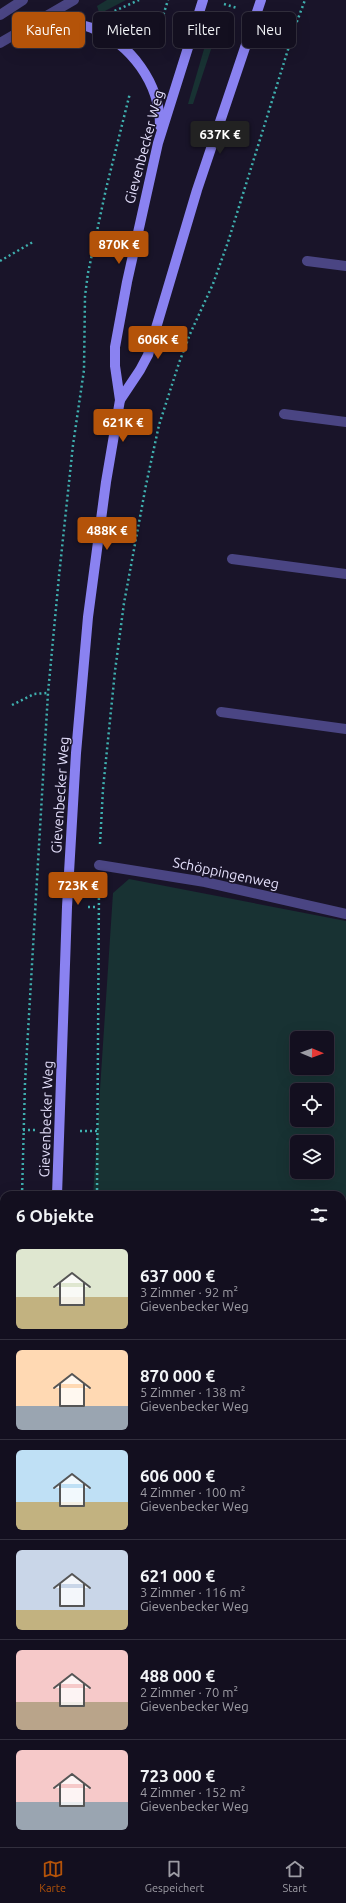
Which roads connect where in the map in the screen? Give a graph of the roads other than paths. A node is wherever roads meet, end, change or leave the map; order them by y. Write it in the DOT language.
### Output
graph roads {
  1 [pos="23,0"];
  2 [pos="74,0"];
  3 [pos="203,0"];
  4 [pos="261,0"];
  5 [pos="52,12"];
  6 [pos="0,15"];
  7 [pos="85,26"];
  8 [pos="12,36"];
  9 [pos="0,43"];
  10 [pos="160,134"];
  11 [pos="308,261"];
  12 [pos="346,266"];
  13 [pos="120,400"];
  14 [pos="284,414"];
  15 [pos="346,422"];
  16 [pos="232,559"];
  17 [pos="346,574"];
  18 [pos="221,712"];
  19 [pos="346,729"];
  20 [pos="99,866"];
  21 [pos="346,914"];
  22 [pos="58,1191"];
  1 -- 6 [label="street"];
  2 -- 5 [label="street"];
  3 -- 10 [label="main road, Gievenbecker Weg"];
  4 -- 13 [label="main road, Gievenbecker Weg"];
  7 -- 10 [label="main road"];
  8 -- 9 [label="street"];
  10 -- 13 [label="main road, Gievenbecker Weg"];
  11 -- 12 [label="street"];
  13 -- 22 [label="main road, Gievenbecker Weg"];
  14 -- 15 [label="street"];
  16 -- 17 [label="street"];
  18 -- 19 [label="street"];
  20 -- 21 [label="street, Schöppingenweg"];
}
